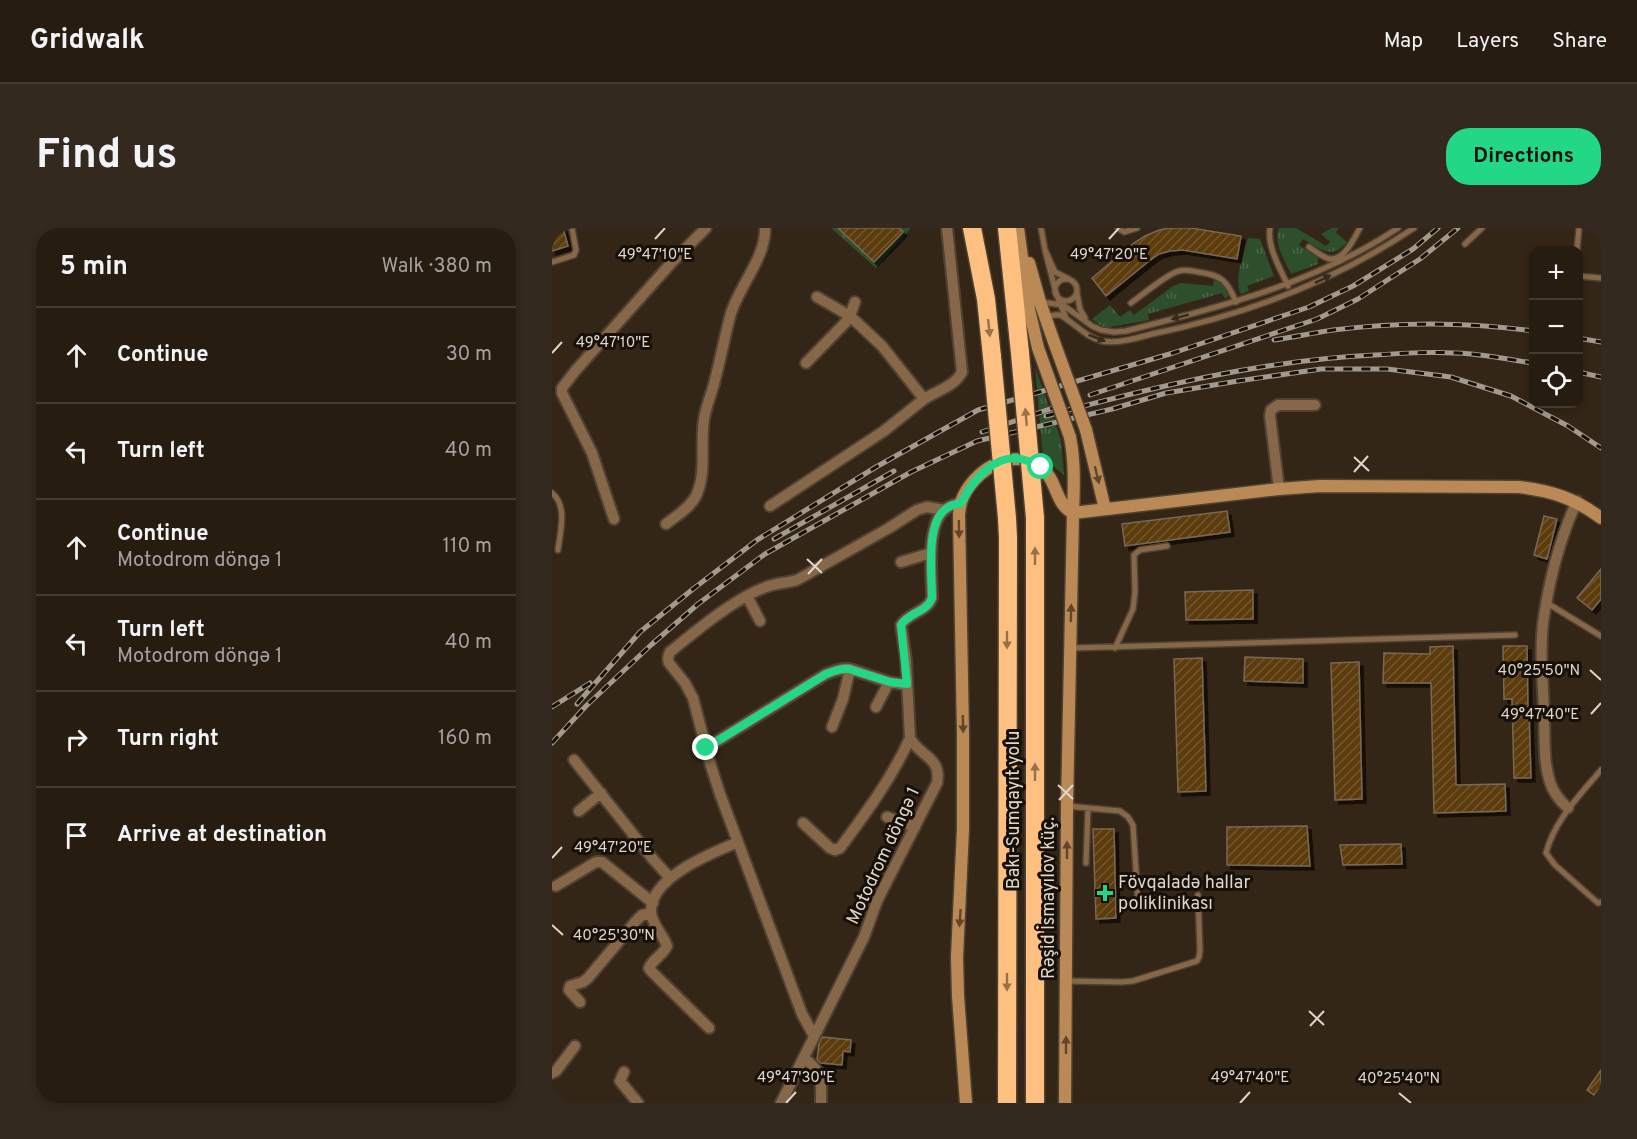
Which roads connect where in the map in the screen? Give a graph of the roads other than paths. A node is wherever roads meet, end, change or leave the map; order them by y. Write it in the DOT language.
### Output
graph roads {
  1 [pos="572,228"];
  2 [pos="706,228"];
  3 [pos="765,228"];
  4 [pos="946,228"];
  5 [pos="972,228"];
  6 [pos="979,228"];
  7 [pos="1007,228"];
  8 [pos="1018,228"];
  9 [pos="1041,228"];
  10 [pos="1118,228"];
  11 [pos="1137,228"];
  12 [pos="1270,228"];
  13 [pos="1360,228"];
  14 [pos="1398,228"];
  15 [pos="1414,228"];
  16 [pos="1482,228"];
  17 [pos="1580,228"];
  18 [pos="1465,244"];
  19 [pos="1578,246"];
  20 [pos="1309,247"];
  21 [pos="1045,250"];
  22 [pos="1337,259"];
  23 [pos="552,262"];
  24 [pos="1342,270"];
  25 [pos="1583,276"];
  26 [pos="1601,278"];
  27 [pos="1069,279"];
  28 [pos="1287,284"];
  29 [pos="1077,290"];
  30 [pos="1056,293"];
  31 [pos="1290,293"];
  32 [pos="817,297"];
  33 [pos="986,299"];
  34 [pos="855,302"];
  35 [pos="1040,302"];
  36 [pos="1236,302"];
  37 [pos="1059,303"];
  38 [pos="1131,303"];
  39 [pos="850,316"];
  40 [pos="1045,318"];
  41 [pos="1066,319"];
  42 [pos="1092,326"];
  43 [pos="806,363"];
  44 [pos="924,399"];
  45 [pos="1315,405"];
  46 [pos="1087,435"];
  47 [pos="1279,489"];
  48 [pos="552,493"];
  49 [pos="1074,494"];
  50 [pos="1577,501"];
  51 [pos="961,503"];
  52 [pos="770,506"];
  53 [pos="1105,509"];
  54 [pos="944,510"];
  55 [pos="1073,513"];
  56 [pos="1601,518"];
  57 [pos="614,519"];
  58 [pos="666,524"];
  59 [pos="1167,546"];
  60 [pos="558,550"];
  61 [pos="932,553"];
  62 [pos="902,562"];
  63 [pos="747,596"];
  64 [pos="1547,603"];
  65 [pos="760,621"];
  66 [pos="1515,635"];
  67 [pos="1601,636"];
  68 [pos="1070,648"];
  69 [pos="1115,648"];
  70 [pos="849,669"];
  71 [pos="890,682"];
  72 [pos="907,684"];
  73 [pos="876,707"];
  74 [pos="832,727"];
  75 [pos="910,738"];
  76 [pos="706,748"];
  77 [pos="574,760"];
  78 [pos="1601,770"];
  79 [pos="601,793"];
  80 [pos="1067,806"];
  81 [pos="1088,808"];
  82 [pos="1568,808"];
  83 [pos="579,811"];
  84 [pos="887,817"];
  85 [pos="802,823"];
  86 [pos="915,827"];
  87 [pos="738,842"];
  88 [pos="1086,863"];
  89 [pos="670,878"];
  90 [pos="556,886"];
  91 [pos="1198,895"];
  92 [pos="1138,901"];
  93 [pos="1601,902"];
  94 [pos="652,908"];
  95 [pos="1066,981"];
  96 [pos="580,1002"];
  97 [pos="710,1028"];
  98 [pos="814,1036"];
  99 [pos="575,1046"];
  100 [pos="804,1058"];
  101 [pos="624,1071"];
  102 [pos="552,1073"];
  103 [pos="638,1103"];
  104 [pos="781,1103"];
  105 [pos="821,1103"];
  106 [pos="966,1103"];
  107 [pos="1007,1103"];
  108 [pos="1035,1103"];
  109 [pos="1065,1103"];
  1 -- 23 [label="lane"];
  2 -- 57 [label="street"];
  3 -- 58 [label="street"];
  4 -- 44 [label="street"];
  5 -- 33 [label="highway"];
  6 -- 33 [label="highway"];
  108 -- 7 [label="highway, Bakı-Sumqayıt yolu, one-way, bridge"];
  8 -- 35 [label="street"];
  8 -- 49 [label="street, bridge"];
  9 -- 21 [label="lane"];
  10 -- 11 [label="lane"];
  12 -- 28 [label="lane"];
  13 -- 22 [label="lane"];
  14 -- 22 [label="lane"];
  15 -- 24 [label="lane"];
  16 -- 18 [label="lane"];
  17 -- 19 [label="lane"];
  20 -- 22 [label="lane"];
  21 -- 27 [label="lane"];
  21 -- 30 [label="lane"];
  22 -- 24 [label="lane"];
  22 -- 28 [label="lane"];
  31 -- 24 [label="lane, one-way"];
  25 -- 26 [label="lane"];
  27 -- 29 [label="lane"];
  27 -- 30 [label="lane"];
  28 -- 31 [label="lane"];
  28 -- 36 [label="lane"];
  29 -- 30 [label="lane"];
  29 -- 42 [label="lane"];
  30 -- 37 [label="lane"];
  41 -- 31 [label="lane, one-way"];
  32 -- 39 [label="street"];
  33 -- 107 [label="highway, Bakı-Sumqayıt yolu, one-way, bridge"];
  34 -- 39 [label="street"];
  35 -- 37 [label="lane"];
  35 -- 40 [label="street"];
  36 -- 38 [label="lane"];
  36 -- 42 [label="lane, one-way"];
  37 -- 41 [label="lane"];
  37 -- 42 [label="lane"];
  39 -- 43 [label="street"];
  39 -- 44 [label="street"];
  40 -- 41 [label="lane"];
  40 -- 46 [label="street, bridge"];
  44 -- 52 [label="street"];
  45 -- 47 [label="street"];
  46 -- 49 [label="street"];
  46 -- 53 [label="street, one-way"];
  47 -- 50 [label="street"];
  47 -- 53 [label="street"];
  48 -- 60 [label="lane"];
  49 -- 55 [label="street, Rəşid İsmayılov küç."];
  50 -- 56 [label="street"];
  50 -- 64 [label="street"];
  51 -- 54 [label="street"];
  51 -- 55 [label="street"];
  51 -- 106 [label="street, one-way"];
  53 -- 55 [label="street"];
  54 -- 61 [label="street"];
  54 -- 63 [label="street"];
  68 -- 55 [label="street, Rəşid İsmayılov küç., one-way"];
  59 -- 69 [label="lane"];
  61 -- 62 [label="street"];
  61 -- 72 [label="street"];
  63 -- 65 [label="street"];
  63 -- 76 [label="street"];
  64 -- 67 [label="lane"];
  64 -- 82 [label="street"];
  66 -- 69 [label="lane"];
  68 -- 69 [label="lane"];
  68 -- 80 [label="street, Rəşid İsmayılov küç."];
  70 -- 71 [label="street"];
  70 -- 74 [label="street"];
  70 -- 76 [label="street"];
  71 -- 72 [label="street"];
  71 -- 73 [label="street"];
  72 -- 75 [label="street"];
  75 -- 85 [label="street"];
  75 -- 86 [label="street, Motodrom döngə 1"];
  76 -- 87 [label="street"];
  77 -- 79 [label="street"];
  78 -- 82 [label="lane"];
  79 -- 83 [label="street"];
  79 -- 89 [label="street"];
  80 -- 81 [label="lane"];
  95 -- 80 [label="street, Rəşid İsmayılov küç., one-way"];
  81 -- 88 [label="lane"];
  81 -- 92 [label="lane"];
  82 -- 93 [label="lane"];
  84 -- 86 [label="street"];
  86 -- 98 [label="street, Motodrom döngə 1"];
  87 -- 89 [label="street"];
  87 -- 98 [label="street"];
  89 -- 94 [label="street"];
  90 -- 94 [label="street"];
  91 -- 95 [label="lane"];
  94 -- 96 [label="street"];
  94 -- 97 [label="street"];
  109 -- 95 [label="street, Rəşid İsmayılov küç., one-way"];
  98 -- 100 [label="street, Motodrom döngə 1"];
  99 -- 102 [label="street"];
  100 -- 104 [label="street, Motodrom döngə 1"];
  100 -- 105 [label="street"];
  101 -- 103 [label="street"];
}
